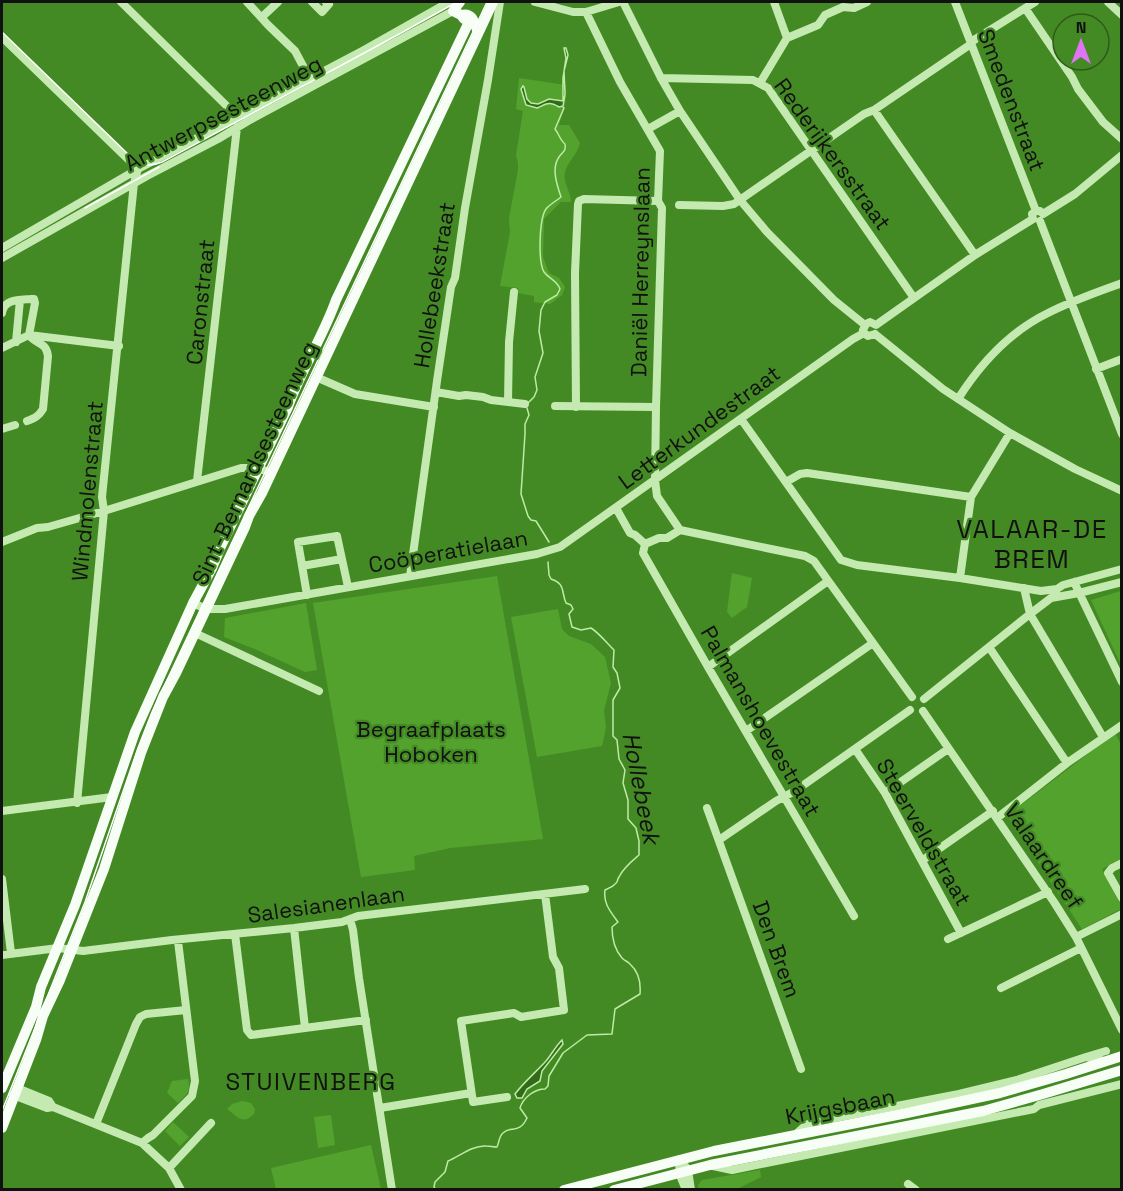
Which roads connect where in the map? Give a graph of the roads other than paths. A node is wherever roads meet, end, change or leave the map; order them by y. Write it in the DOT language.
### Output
graph roads {
  1 [pos="121,2"];
  2 [pos="247,2"];
  3 [pos="278,2"];
  4 [pos="312,2"];
  5 [pos="326,2"];
  6 [pos="460,2"];
  7 [pos="493,2"];
  8 [pos="500,2"];
  9 [pos="535,2"];
  10 [pos="621,2"];
  11 [pos="774,2"];
  12 [pos="867,2"];
  13 [pos="955,2"];
  14 [pos="1035,2"];
  15 [pos="1108,2"];
  16 [pos="1025,8"];
  17 [pos="586,12"];
  18 [pos="459,13"];
  19 [pos="1122,15"];
  20 [pos="262,17"];
  21 [pos="2,37"];
  22 [pos="787,38"];
  23 [pos="971,44"];
  24 [pos="310,78"];
  25 [pos="661,78"];
  26 [pos="760,83"];
  27 [pos="873,110"];
  28 [pos="680,111"];
  29 [pos="238,117"];
  30 [pos="237,127"];
  31 [pos="648,129"];
  32 [pos="1122,140"];
  33 [pos="811,150"];
  34 [pos="1122,155"];
  35 [pos="138,170"];
  36 [pos="135,183"];
  37 [pos="740,200"];
  38 [pos="658,201"];
  39 [pos="679,205"];
  40 [pos="1038,216"];
  41 [pos="2,248"];
  42 [pos="975,255"];
  43 [pos="2,258"];
  44 [pos="1122,283"];
  45 [pos="514,292"];
  46 [pos="914,298"];
  47 [pos="20,300"];
  48 [pos="1071,302"];
  49 [pos="2,313"];
  50 [pos="865,329"];
  51 [pos="875,329"];
  52 [pos="29,335"];
  53 [pos="16,342"];
  54 [pos="118,346"];
  55 [pos="2,348"];
  56 [pos="1122,359"];
  57 [pos="1096,369"];
  58 [pos="316,377"];
  59 [pos="436,392"];
  60 [pos="958,399"];
  61 [pos="508,402"];
  62 [pos="525,404"];
  63 [pos="555,406"];
  64 [pos="434,407"];
  65 [pos="576,407"];
  66 [pos="656,407"];
  67 [pos="741,419"];
  68 [pos="27,420"];
  69 [pos="15,425"];
  70 [pos="2,429"];
  71 [pos="1010,433"];
  72 [pos="1122,434"];
  73 [pos="258,468"];
  74 [pos="271,472"];
  75 [pos="656,480"];
  76 [pos="197,481"];
  77 [pos="786,482"];
  78 [pos="1122,491"];
  79 [pos="971,497"];
  80 [pos="616,508"];
  81 [pos="104,511"];
  82 [pos="680,530"];
  83 [pos="2,542"];
  84 [pos="645,544"];
  85 [pos="553,550"];
  86 [pos="342,559"];
  87 [pos="302,566"];
  88 [pos="1122,569"];
  89 [pos="410,576"];
  90 [pos="960,578"];
  91 [pos="828,581"];
  92 [pos="1074,582"];
  93 [pos="1122,582"];
  94 [pos="348,587"];
  95 [pos="1023,588"];
  96 [pos="1058,589"];
  97 [pos="1079,593"];
  98 [pos="307,594"];
  99 [pos="1051,598"];
  100 [pos="194,603"];
  101 [pos="206,609"];
  102 [pos="1029,614"];
  103 [pos="195,633"];
  104 [pos="873,643"];
  105 [pos="989,647"];
  106 [pos="708,667"];
  107 [pos="1122,682"];
  108 [pos="319,691"];
  109 [pos="912,697"];
  110 [pos="924,699"];
  111 [pos="910,710"];
  112 [pos="922,711"];
  113 [pos="1120,729"];
  114 [pos="746,731"];
  115 [pos="1103,737"];
  116 [pos="855,749"];
  117 [pos="948,749"];
  118 [pos="1066,763"];
  119 [pos="885,794"];
  120 [pos="784,796"];
  121 [pos="112,797"];
  122 [pos="77,803"];
  123 [pos="707,808"];
  124 [pos="2,812"];
  125 [pos="995,814"];
  126 [pos="719,840"];
  127 [pos="923,860"];
  128 [pos="1122,863"];
  129 [pos="2,879"];
  130 [pos="585,889"];
  131 [pos="1048,892"];
  132 [pos="545,894"];
  133 [pos="1122,898"];
  134 [pos="1122,914"];
  135 [pos="854,915"];
  136 [pos="350,919"];
  137 [pos="294,928"];
  138 [pos="961,933"];
  139 [pos="235,934"];
  140 [pos="1076,937"];
  141 [pos="948,939"];
  142 [pos="178,940"];
  143 [pos="58,948"];
  144 [pos="1081,948"];
  145 [pos="72,950"];
  146 [pos="11,953"];
  147 [pos="2,955"];
  148 [pos="1001,988"];
  149 [pos="186,1009"];
  150 [pos="366,1020"];
  151 [pos="305,1028"];
  152 [pos="1122,1030"];
  153 [pos="1105,1056"];
  154 [pos="1122,1056"];
  155 [pos="801,1069"];
  156 [pos="1122,1070"];
  157 [pos="3,1082"];
  158 [pos="1122,1084"];
  159 [pos="15,1092"];
  160 [pos="471,1093"];
  161 [pos="507,1097"];
  162 [pos="1041,1100"];
  163 [pos="380,1108"];
  164 [pos="211,1123"];
  165 [pos="96,1124"];
  166 [pos="2,1128"];
  167 [pos="795,1134"];
  168 [pos="142,1143"];
  169 [pos="680,1159"];
  170 [pos="169,1168"];
  171 [pos="684,1172"];
  172 [pos="908,1184"];
  173 [pos="181,1190"];
  174 [pos="392,1190"];
  175 [pos="564,1190"];
  176 [pos="614,1190"];
  177 [pos="686,1190"];
  178 [pos="691,1190"];
  179 [pos="916,1190"];
  1 -- 29 [label="street"];
  2 -- 20 [label="street"];
  3 -- 20 [label="street"];
  4 -- 5 [label="street"];
  6 -- 18 [label="main road, Antwerpsesteenweg"];
  7 -- 18 [label="main road, Sint-Bernardsesteenweg"];
  8 -- 59 [label="street, Hollebeekstraat"];
  9 -- 17 [label="street"];
  10 -- 17 [label="street"];
  10 -- 25 [label="street"];
  11 -- 22 [label="street"];
  12 -- 22 [label="street"];
  13 -- 23 [label="street, Smedenstraat"];
  14 -- 16 [label="street"];
  15 -- 19 [label="street"];
  16 -- 23 [label="street"];
  16 -- 32 [label="street"];
  17 -- 31 [label="street, Daniël Herreynslaan"];
  18 -- 24 [label="street, Antwerpsesteenweg"];
  18 -- 30 [label="street, Antwerpsesteenweg"];
  18 -- 58 [label="main road, Sint-Bernardsesteenweg"];
  18 -- 73 [label="main road, Sint-Bernardsesteenweg"];
  20 -- 24 [label="street"];
  21 -- 35 [label="street"];
  22 -- 26 [label="street"];
  23 -- 27 [label="street"];
  23 -- 40 [label="street, Smedenstraat"];
  24 -- 29 [label="street, Antwerpsesteenweg"];
  25 -- 26 [label="street, Rederijkersstraat"];
  25 -- 28 [label="street"];
  26 -- 33 [label="street, Rederijkersstraat"];
  27 -- 33 [label="street"];
  27 -- 42 [label="street"];
  28 -- 31 [label="street"];
  28 -- 37 [label="street"];
  29 -- 35 [label="street, Antwerpsesteenweg"];
  30 -- 36 [label="street, Antwerpsesteenweg"];
  30 -- 76 [label="street, Caronstraat"];
  31 -- 38 [label="street, Daniël Herreynslaan"];
  33 -- 37 [label="street"];
  33 -- 46 [label="street, Rederijkersstraat"];
  34 -- 40 [label="street"];
  35 -- 36 [label="street, Windmolenstraat"];
  35 -- 41 [label="street, Antwerpsesteenweg"];
  36 -- 43 [label="street, Antwerpsesteenweg"];
  36 -- 54 [label="street, Windmolenstraat"];
  37 -- 39 [label="street"];
  37 -- 50 [label="street"];
  38 -- 65 [label="street"];
  38 -- 66 [label="street, Daniël Herreynslaan"];
  40 -- 42 [label="street"];
  40 -- 48 [label="street, Smedenstraat"];
  42 -- 46 [label="street"];
  44 -- 48 [label="street"];
  45 -- 61 [label="street"];
  46 -- 51 [label="street"];
  47 -- 49 [label="street"];
  47 -- 52 [label="street"];
  47 -- 53 [label="street"];
  48 -- 57 [label="street, Smedenstraat"];
  48 -- 60 [label="street"];
  50 -- 51 [label="street"];
  50 -- 67 [label="street, Letterkundestraat"];
  51 -- 60 [label="street"];
  52 -- 53 [label="street"];
  52 -- 54 [label="street"];
  52 -- 68 [label="street"];
  53 -- 55 [label="street"];
  54 -- 81 [label="street, Windmolenstraat"];
  56 -- 57 [label="street"];
  57 -- 72 [label="street, Smedenstraat"];
  58 -- 64 [label="street"];
  58 -- 74 [label="main road, Sint-Bernardsesteenweg"];
  59 -- 61 [label="street"];
  59 -- 64 [label="street, Hollebeekstraat"];
  60 -- 71 [label="street"];
  61 -- 62 [label="street"];
  63 -- 65 [label="street"];
  64 -- 89 [label="street, Hollebeekstraat"];
  65 -- 66 [label="street"];
  66 -- 75 [label="street, Daniël Herreynslaan"];
  67 -- 75 [label="street, Letterkundestraat"];
  67 -- 77 [label="street"];
  69 -- 70 [label="street"];
  71 -- 78 [label="street"];
  71 -- 79 [label="street"];
  73 -- 74 [label="street"];
  73 -- 76 [label="street"];
  73 -- 100 [label="main road, Sint-Bernardsesteenweg"];
  74 -- 101 [label="main road, Sint-Bernardsesteenweg"];
  75 -- 80 [label="street, Letterkundestraat"];
  75 -- 82 [label="street, Daniël Herreynslaan"];
  76 -- 81 [label="street"];
  77 -- 79 [label="street"];
  77 -- 90 [label="street"];
  79 -- 90 [label="street"];
  80 -- 84 [label="street"];
  80 -- 85 [label="street, Letterkundestraat"];
  81 -- 83 [label="street"];
  81 -- 122 [label="street, Windmolenstraat"];
  82 -- 84 [label="street"];
  82 -- 91 [label="street"];
  84 -- 106 [label="street, Palmanshoevestraat"];
  85 -- 89 [label="street, Coöperatielaan"];
  86 -- 87 [label="street, Coöperatielaan"];
  86 -- 87 [label="street, Coöperatielaan"];
  86 -- 94 [label="street, Coöperatielaan"];
  87 -- 98 [label="street, Coöperatielaan"];
  88 -- 92 [label="street"];
  89 -- 94 [label="street, Coöperatielaan"];
  90 -- 95 [label="street"];
  91 -- 104 [label="street"];
  91 -- 106 [label="street"];
  92 -- 96 [label="street"];
  92 -- 97 [label="street"];
  93 -- 97 [label="street"];
  94 -- 98 [label="street, Coöperatielaan"];
  95 -- 96 [label="street"];
  95 -- 102 [label="street"];
  96 -- 99 [label="street"];
  97 -- 99 [label="street"];
  97 -- 107 [label="street"];
  98 -- 101 [label="street, Coöperatielaan"];
  99 -- 102 [label="street"];
  100 -- 101 [label="street"];
  100 -- 121 [label="main road, Sint-Bernardsesteenweg"];
  101 -- 103 [label="main road, Sint-Bernardsesteenweg"];
  102 -- 105 [label="street"];
  102 -- 115 [label="street"];
  103 -- 108 [label="street"];
  103 -- 145 [label="main road, Sint-Bernardsesteenweg"];
  104 -- 109 [label="street"];
  104 -- 114 [label="street"];
  105 -- 110 [label="street"];
  105 -- 118 [label="street"];
  106 -- 114 [label="street, Palmanshoevestraat"];
  109 -- 110 [label="street"];
  109 -- 111 [label="street"];
  110 -- 112 [label="street"];
  111 -- 112 [label="street"];
  111 -- 116 [label="street"];
  112 -- 117 [label="street, Valaardreef"];
  113 -- 115 [label="street"];
  114 -- 120 [label="street, Palmanshoevestraat"];
  115 -- 118 [label="street"];
  116 -- 119 [label="street, Steerveldstraat"];
  116 -- 120 [label="street"];
  117 -- 119 [label="street"];
  117 -- 125 [label="street, Valaardreef"];
  118 -- 125 [label="street"];
  119 -- 127 [label="street, Steerveldstraat"];
  120 -- 126 [label="street"];
  120 -- 135 [label="street, Palmanshoevestraat"];
  121 -- 122 [label="street"];
  121 -- 143 [label="main road, Sint-Bernardsesteenweg"];
  122 -- 124 [label="street"];
  123 -- 126 [label="street, Den Brem"];
  125 -- 127 [label="street"];
  125 -- 131 [label="street, Valaardreef"];
  126 -- 155 [label="street, Den Brem"];
  127 -- 138 [label="street, Steerveldstraat"];
  128 -- 133 [label="street"];
  129 -- 146 [label="street"];
  130 -- 132 [label="street, Salesianenlaan"];
  131 -- 138 [label="street"];
  131 -- 140 [label="street, Valaardreef"];
  132 -- 136 [label="street, Salesianenlaan"];
  132 -- 160 [label="street"];
  134 -- 140 [label="street"];
  136 -- 137 [label="street, Salesianenlaan"];
  136 -- 150 [label="street"];
  137 -- 139 [label="street, Salesianenlaan"];
  137 -- 151 [label="street"];
  138 -- 141 [label="street"];
  139 -- 142 [label="street, Salesianenlaan"];
  139 -- 151 [label="street"];
  140 -- 144 [label="street, Valaardreef"];
  142 -- 145 [label="street, Salesianenlaan"];
  142 -- 149 [label="street"];
  143 -- 145 [label="street"];
  143 -- 146 [label="street"];
  143 -- 157 [label="main road, Sint-Bernardsesteenweg"];
  144 -- 148 [label="street"];
  144 -- 152 [label="street, Valaardreef"];
  145 -- 159 [label="main road, Sint-Bernardsesteenweg"];
  146 -- 147 [label="street"];
  149 -- 165 [label="street"];
  149 -- 168 [label="street"];
  150 -- 151 [label="street"];
  150 -- 163 [label="street"];
  153 -- 154 [label="main road, Krijgsbaan"];
  153 -- 167 [label="main road, Krijgsbaan"];
  153 -- 167 [label="street"];
  156 -- 162 [label="main road, Krijgsbaan"];
  158 -- 162 [label="street"];
  159 -- 165 [label="street"];
  159 -- 166 [label="main road, Sint-Bernardsesteenweg"];
  160 -- 161 [label="street"];
  160 -- 163 [label="street"];
  162 -- 171 [label="main road, Krijgsbaan"];
  163 -- 174 [label="street"];
  164 -- 170 [label="street"];
  165 -- 168 [label="street"];
  167 -- 169 [label="main road, Krijgsbaan"];
  168 -- 170 [label="street"];
  169 -- 171 [label="street"];
  169 -- 175 [label="main road, Krijgsbaan"];
  170 -- 173 [label="street"];
  171 -- 176 [label="main road, Krijgsbaan"];
  171 -- 177 [label="street"];
  171 -- 178 [label="street"];
  172 -- 179 [label="street"];
}
